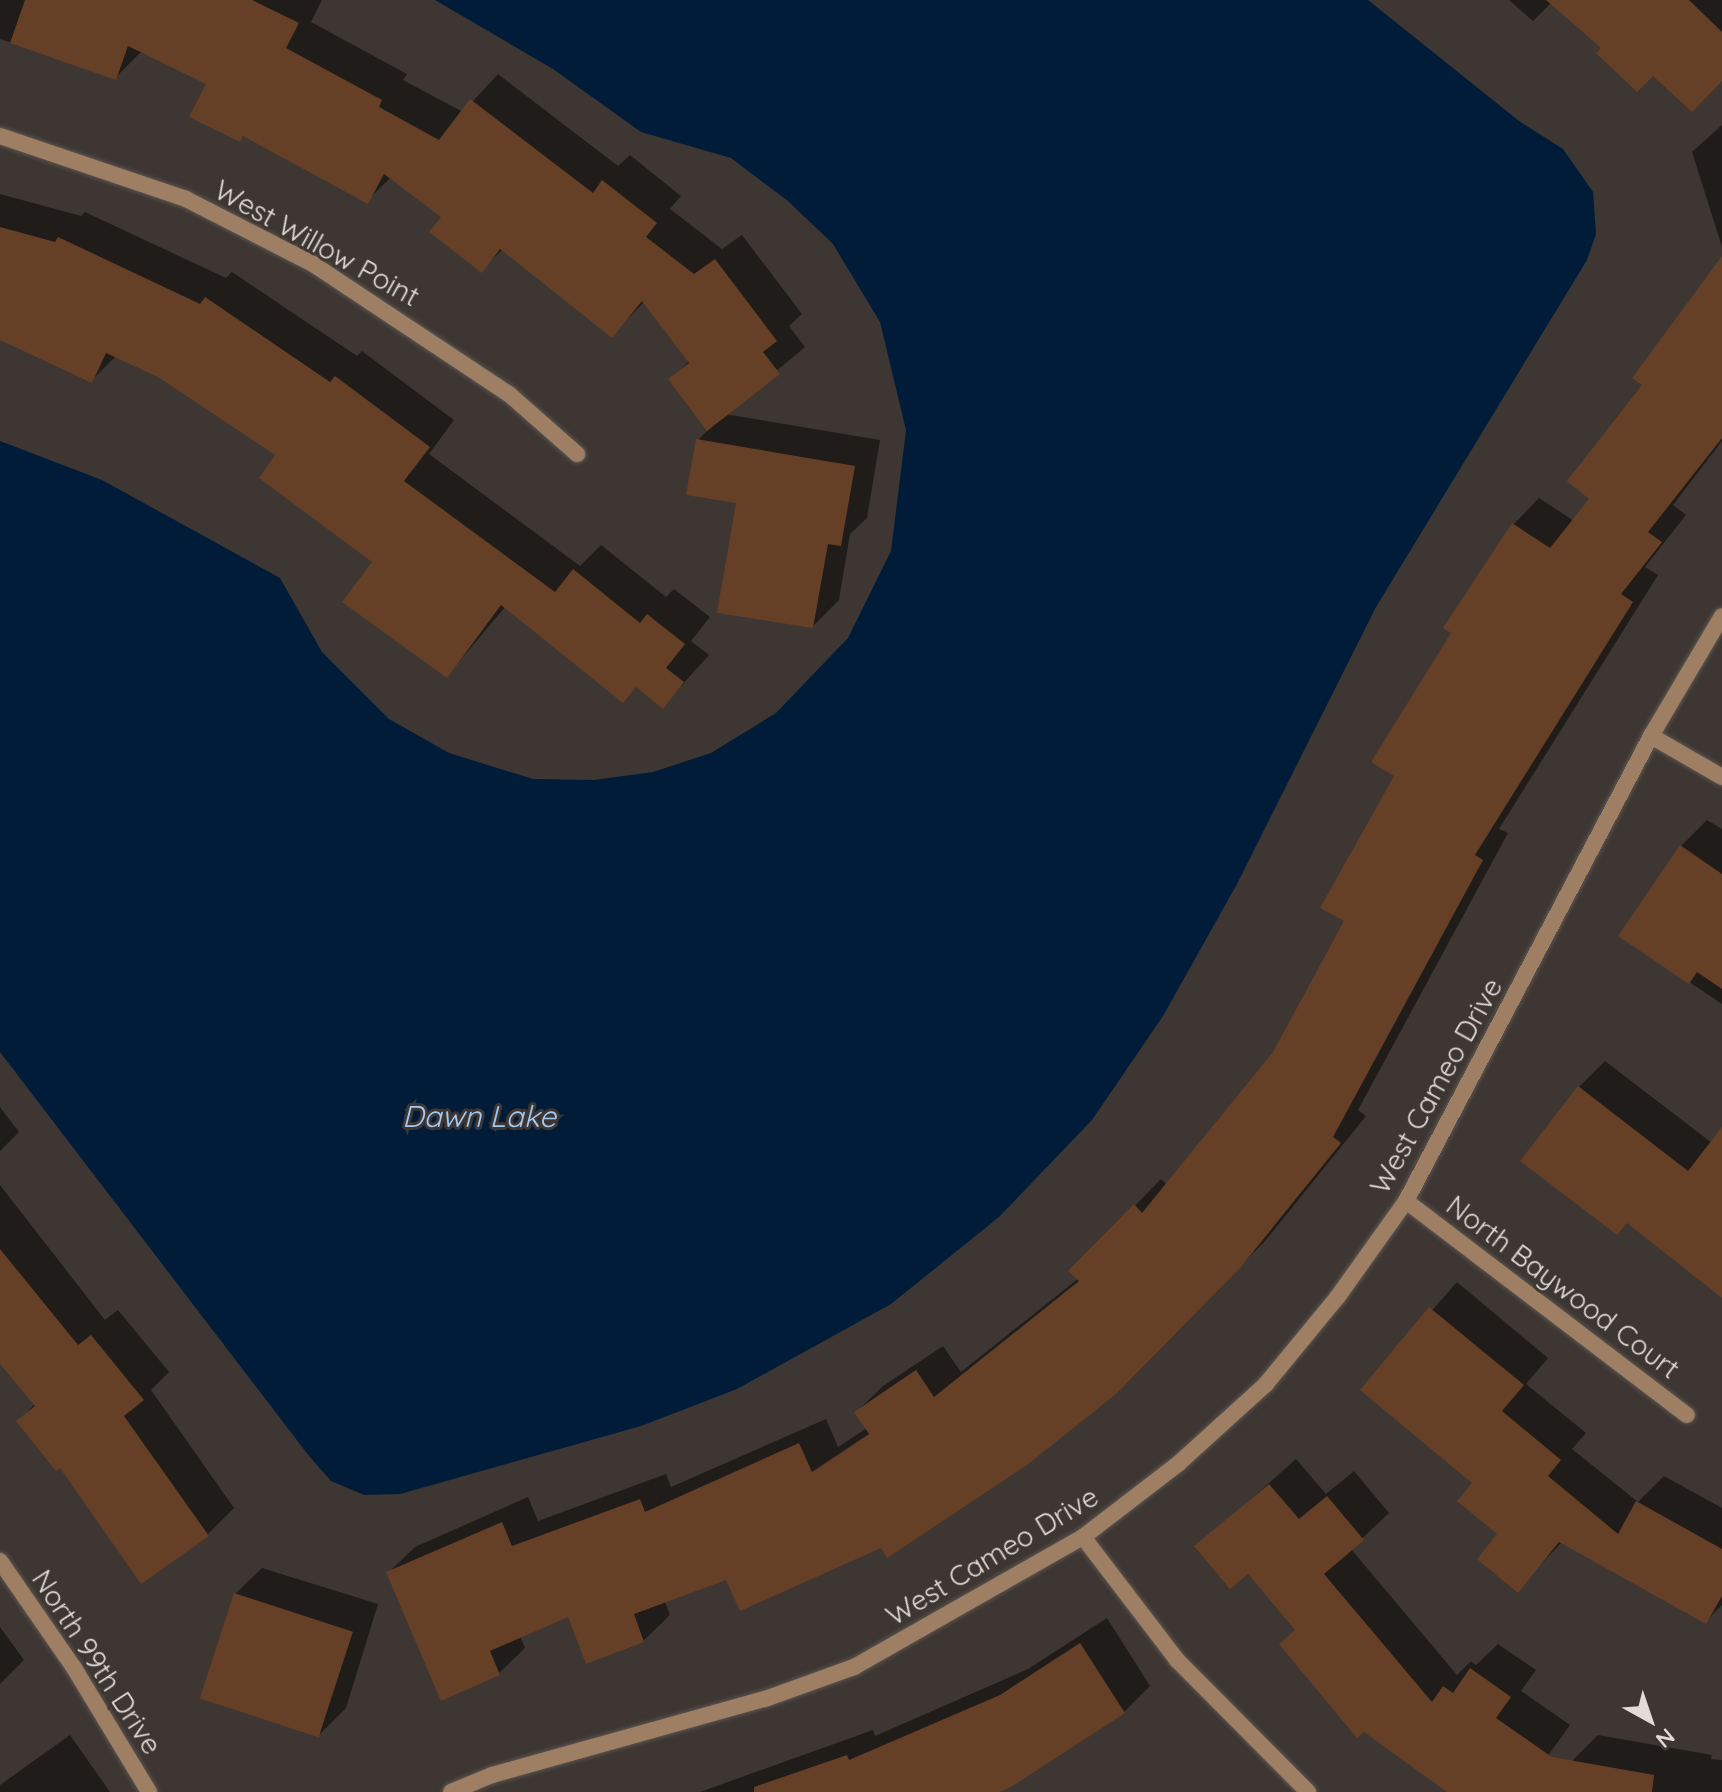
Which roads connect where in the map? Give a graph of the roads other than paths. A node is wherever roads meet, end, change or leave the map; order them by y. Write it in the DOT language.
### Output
graph roads {
  1 [pos="0,136"];
  2 [pos="577,454"];
  3 [pos="1722,616"];
  4 [pos="1651,736"];
  5 [pos="1722,777"];
  6 [pos="1406,1201"];
  7 [pos="1687,1415"];
  8 [pos="1083,1537"];
  9 [pos="0,1561"];
  10 [pos="149,1792"];
  11 [pos="451,1792"];
  12 [pos="1308,1792"];
  1 -- 2 [label="street, West Willow Point"];
  3 -- 4 [label="street, West Cameo Drive"];
  4 -- 5 [label="street"];
  4 -- 6 [label="street, West Cameo Drive"];
  6 -- 7 [label="street, North Baywood Court"];
  6 -- 8 [label="street, West Cameo Drive"];
  8 -- 11 [label="street, West Cameo Drive"];
  8 -- 12 [label="street"];
  9 -- 10 [label="street, North 99th Drive"];
}
